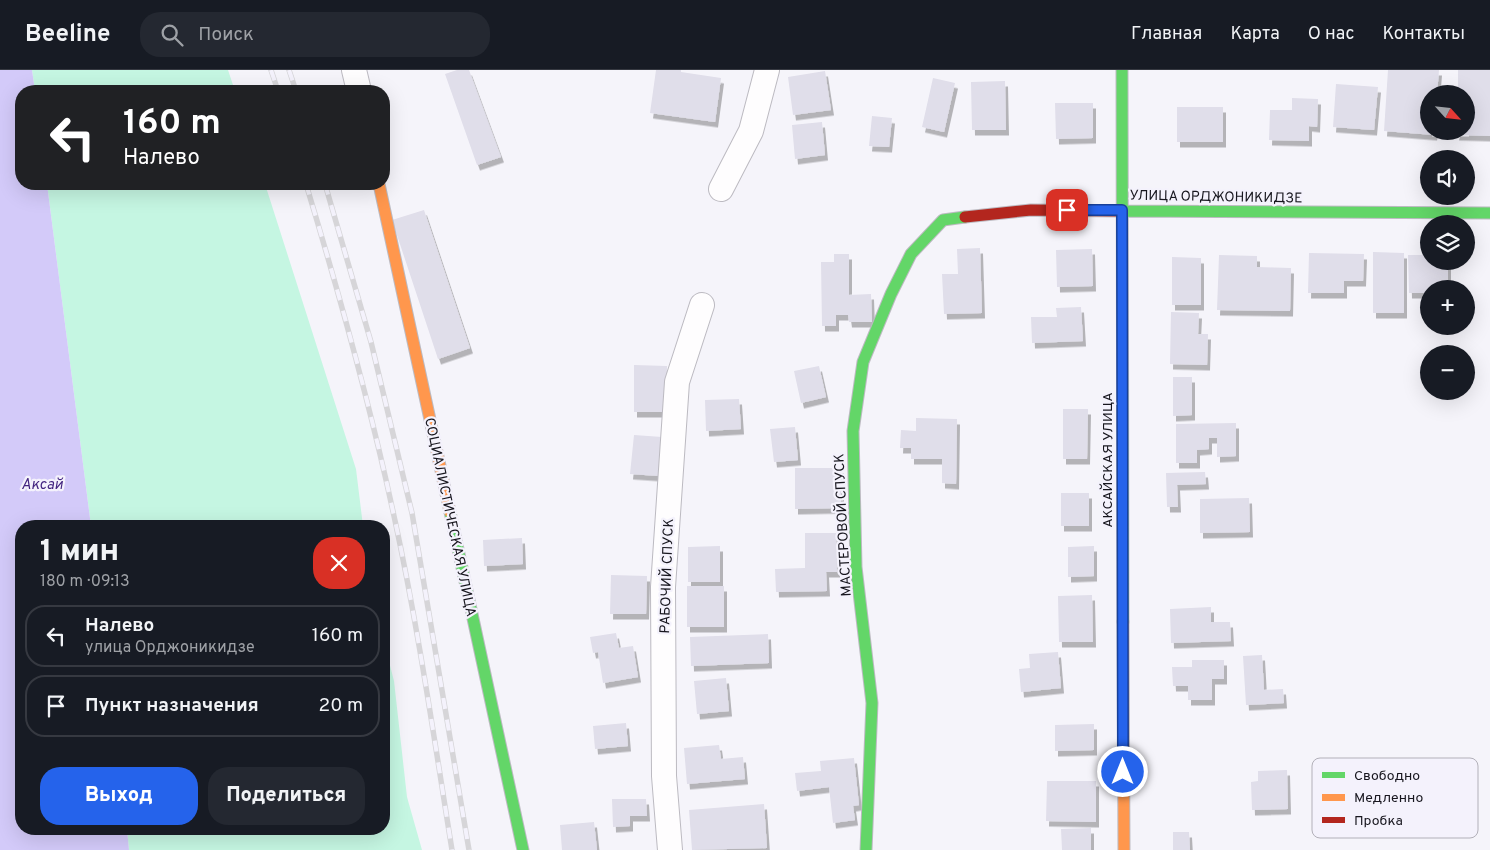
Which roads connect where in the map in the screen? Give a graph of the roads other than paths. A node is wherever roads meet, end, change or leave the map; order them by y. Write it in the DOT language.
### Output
graph roads {
  1 [pos="354,70"];
  2 [pos="767,70"];
  3 [pos="1122,70"];
  4 [pos="358,85"];
  5 [pos="721,189"];
  6 [pos="380,190"];
  7 [pos="1122,210"];
  8 [pos="1490,213"];
  9 [pos="942,220"];
  10 [pos="702,306"];
  11 [pos="523,850"];
  12 [pos="670,850"];
  13 [pos="866,850"];
  14 [pos="1124,850"];
  1 -- 4 [label="street"];
  2 -- 5 [label="street"];
  3 -- 7 [label="street, АКСАЙСКАЯ УЛИЦА"];
  6 -- 11 [label="street, СОЦИАЛИСТИЧЕСКАЯ УЛИЦА"];
  7 -- 8 [label="street, УЛИЦА ОРДЖОНИКИДЗЕ"];
  7 -- 9 [label="street, УЛИЦА ОРДЖОНИКИДЗЕ"];
  7 -- 14 [label="street, АКСАЙСКАЯ УЛИЦА"];
  9 -- 13 [label="street, МАСТЕРОВОЙ СПУСК"];
  10 -- 12 [label="street, РАБОЧИЙ СПУСК"];
}
